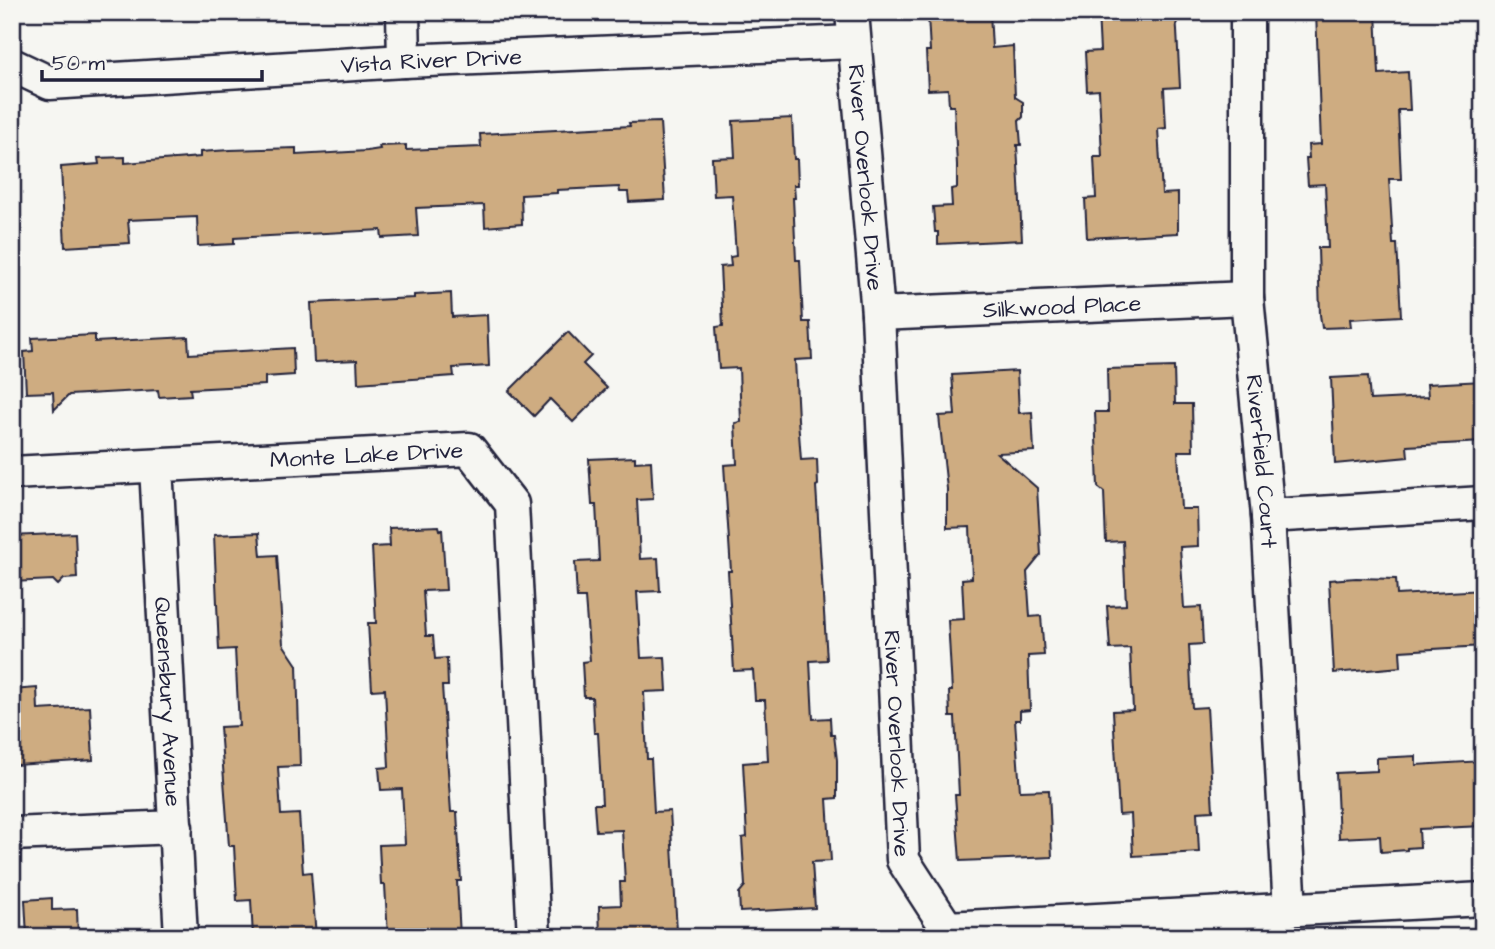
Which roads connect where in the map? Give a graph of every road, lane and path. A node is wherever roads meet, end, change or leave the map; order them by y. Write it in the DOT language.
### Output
graph roads {
  1 [pos="403,12"];
  2 [pos="1247,12"];
  3 [pos="852,27"];
  4 [pos="404,61"];
  5 [pos="12,65"];
  6 [pos="1247,298"];
  7 [pos="878,314"];
  8 [pos="156,466"];
  9 [pos="12,473"];
  10 [pos="1483,503"];
  11 [pos="1268,516"];
  12 [pos="176,827"];
  13 [pos="12,834"];
  14 [pos="1483,899"];
  15 [pos="1290,909"];
  16 [pos="181,937"];
  17 [pos="534,937"];
  1 -- 4 [label="street"];
  2 -- 6 [label="street, Riverfield Court"];
  3 -- 4 [label="street, Vista River Drive"];
  3 -- 7 [label="street, River Overlook Drive"];
  4 -- 5 [label="street, Vista River Drive"];
  6 -- 7 [label="street, Silkwood Place"];
  6 -- 11 [label="street, Riverfield Court"];
  7 -- 15 [label="street, River Overlook Drive"];
  8 -- 9 [label="street, Monte Lake Drive"];
  8 -- 12 [label="street, Queensbury Avenue"];
  8 -- 17 [label="street, Monte Lake Drive"];
  10 -- 11 [label="street"];
  11 -- 15 [label="street, Riverfield Court"];
  12 -- 13 [label="street"];
  12 -- 16 [label="street, Queensbury Avenue"];
  14 -- 15 [label="street, River Overlook Drive"];
}
